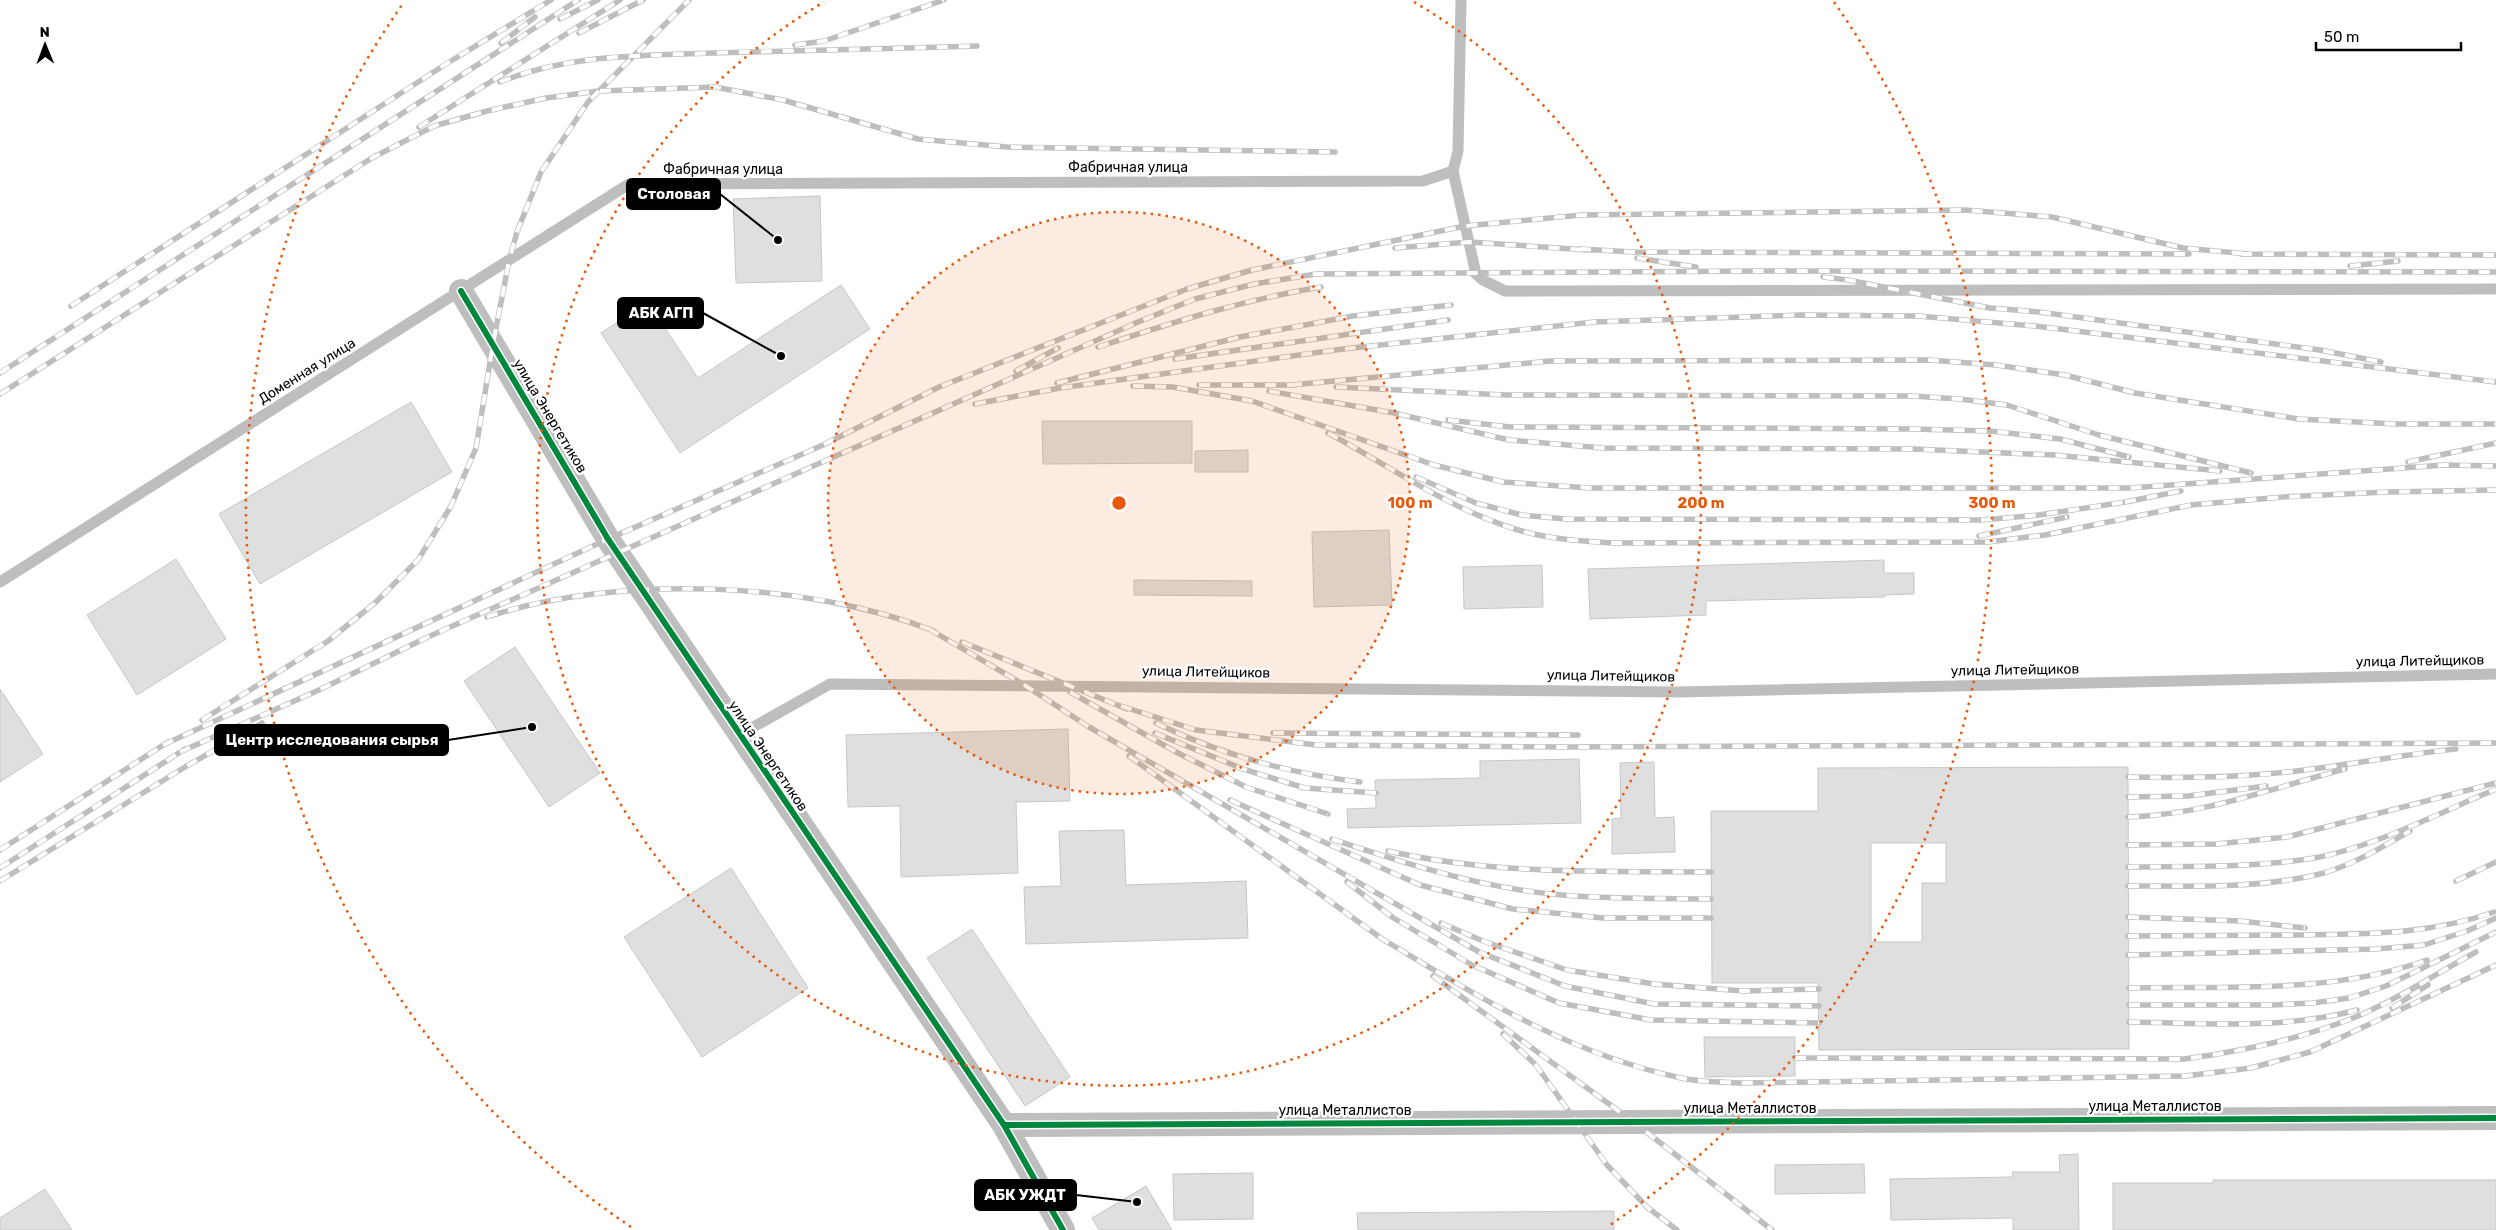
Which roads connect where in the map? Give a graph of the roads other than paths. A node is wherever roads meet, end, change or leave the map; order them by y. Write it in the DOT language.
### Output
graph roads {
  1 [pos="1461,0"];
  2 [pos="1453,171"];
  3 [pos="629,184"];
  4 [pos="2496,289"];
  5 [pos="461,291"];
  6 [pos="0,582"];
  7 [pos="2496,674"];
  8 [pos="739,735"];
  9 [pos="2496,1118"];
  10 [pos="1004,1125"];
  11 [pos="1063,1230"];
  1 -- 2 [label="lane"];
  2 -- 3 [label="lane, Фабричная улица"];
  2 -- 4 [label="lane"];
  3 -- 5 [label="lane, Доменная улица"];
  5 -- 6 [label="lane, Доменная улица"];
  5 -- 8 [label="street, улица Энергетиков"];
  7 -- 8 [label="lane, улица Литейщиков"];
  8 -- 10 [label="street, улица Энергетиков"];
  9 -- 10 [label="street, улица Металлистов"];
  10 -- 11 [label="street, улица Энергетиков"];
}
